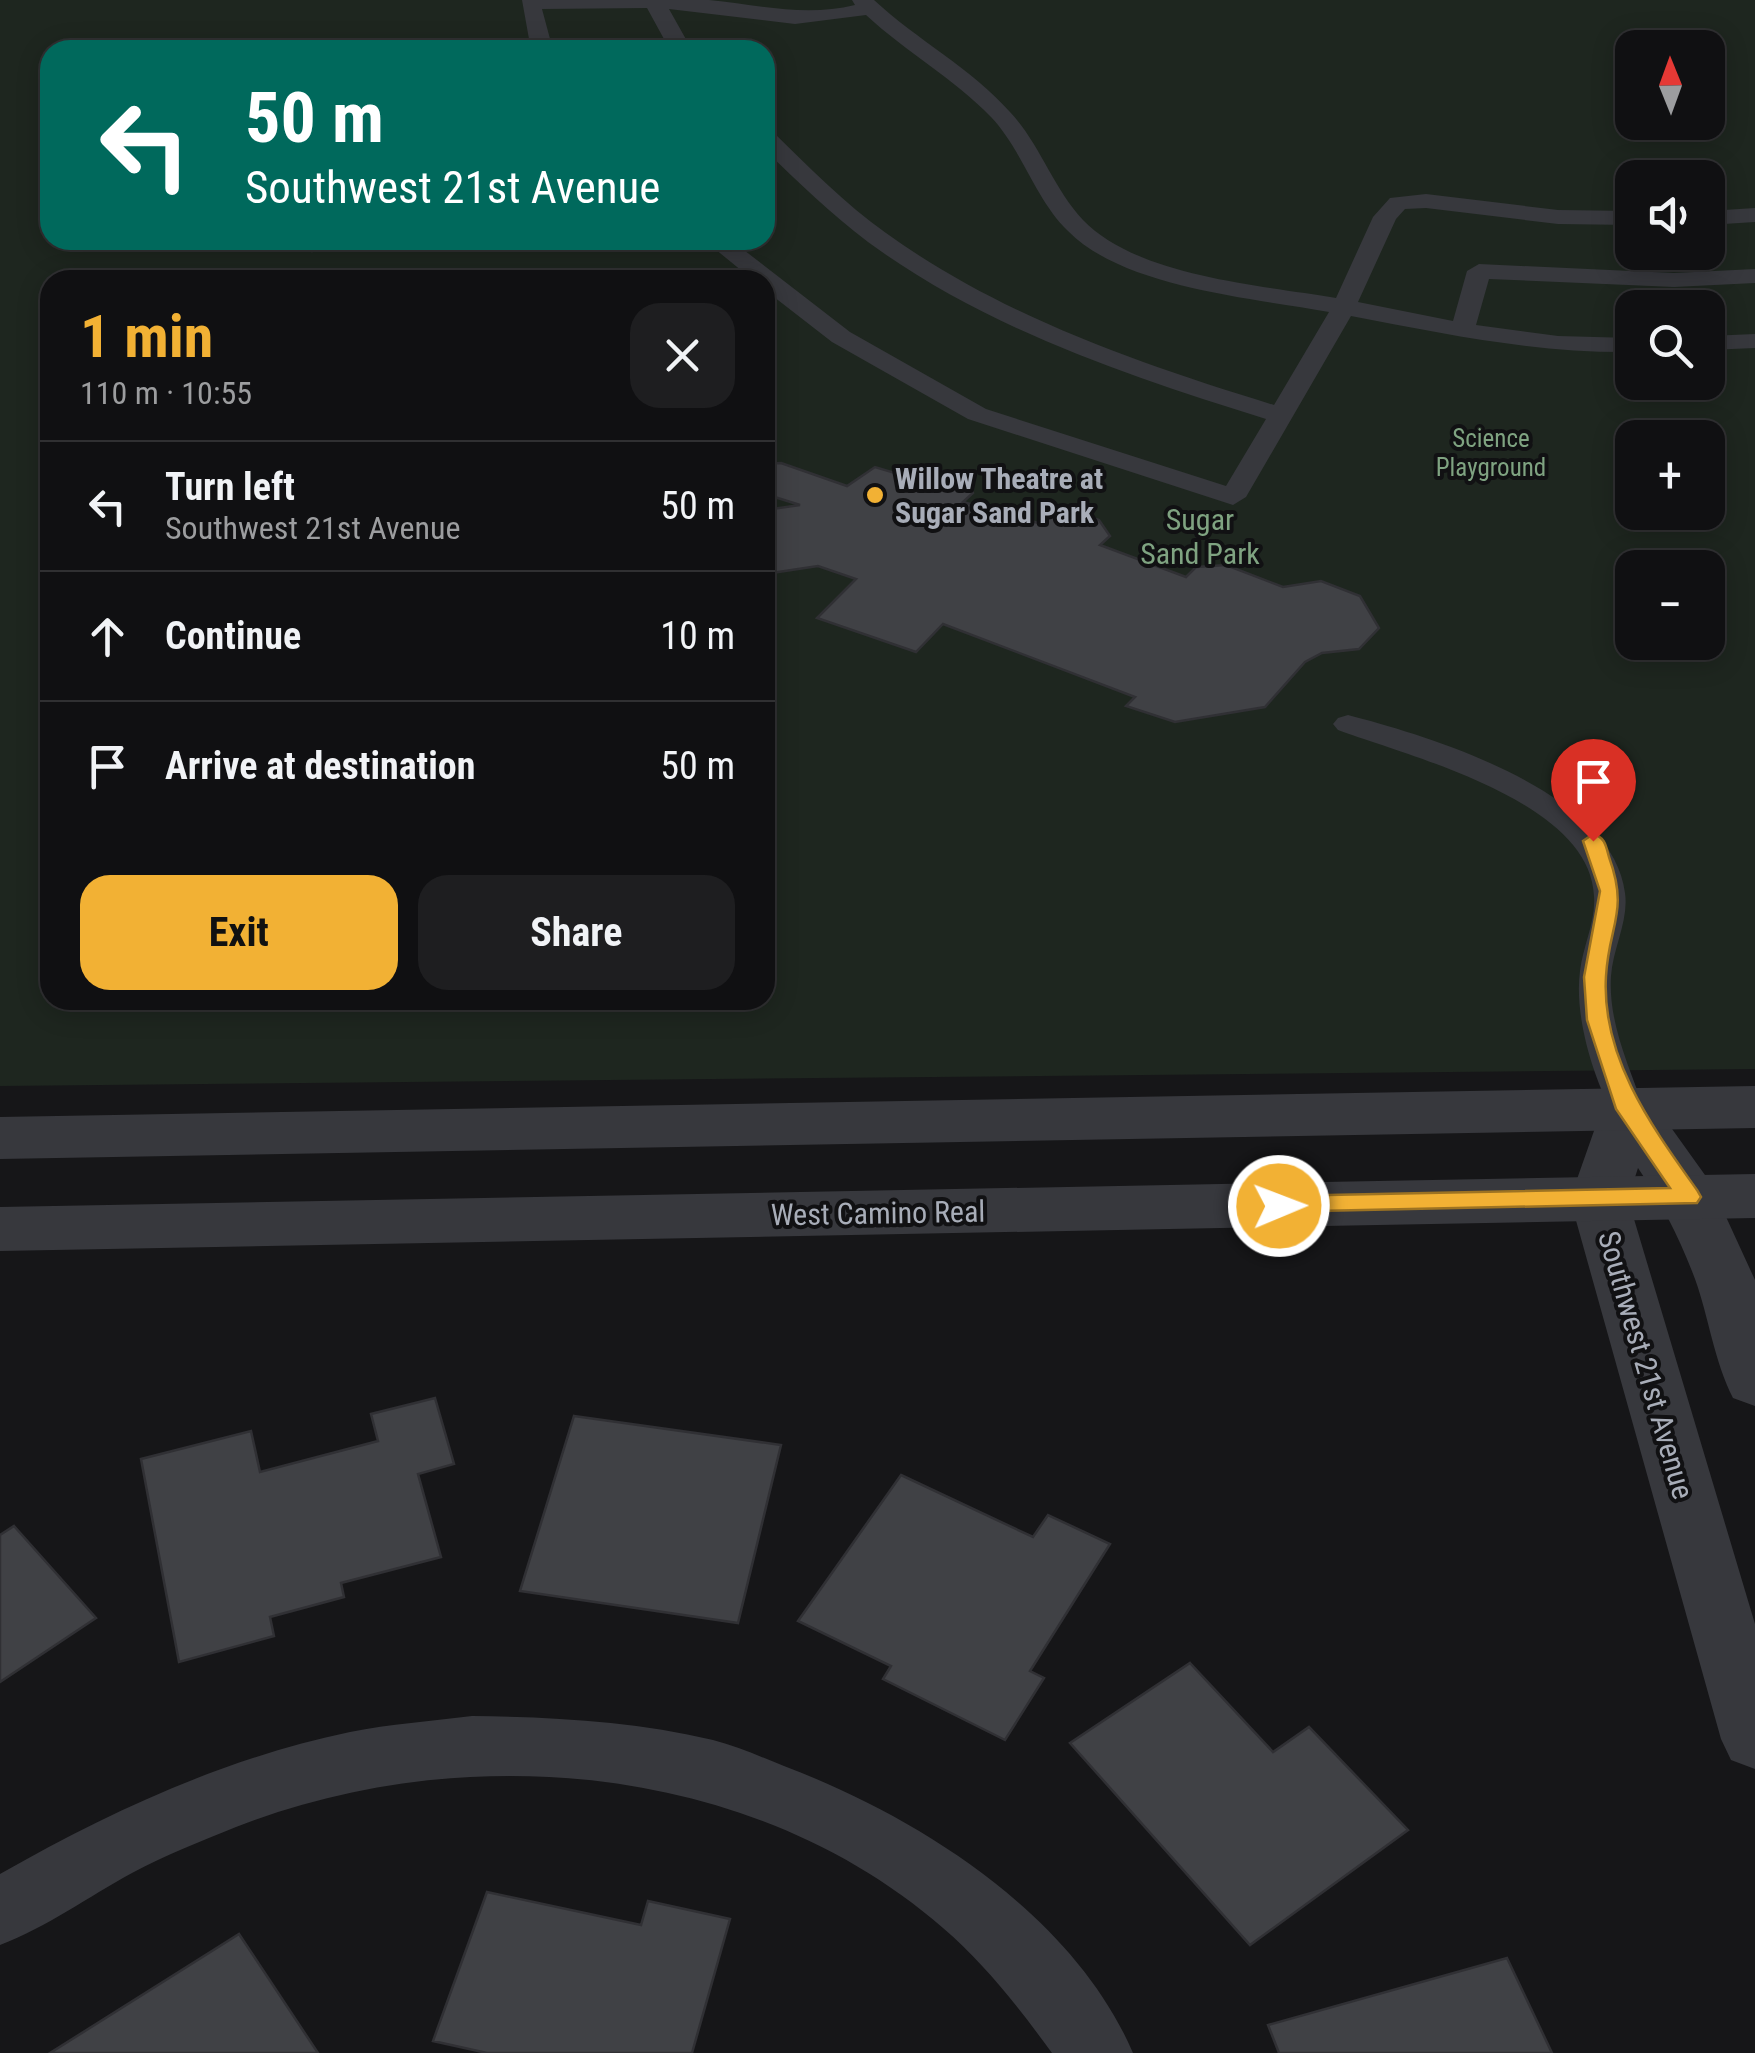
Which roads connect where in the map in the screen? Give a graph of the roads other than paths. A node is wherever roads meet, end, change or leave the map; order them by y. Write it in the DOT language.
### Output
graph roads {
  1 [pos="655,3"];
  2 [pos="866,4"];
  3 [pos="539,40"];
  4 [pos="676,40"];
  5 [pos="775,146"];
  6 [pos="1755,215"];
  7 [pos="1725,217"];
  8 [pos="1615,218"];
  9 [pos="729,250"];
  10 [pos="754,270"];
  11 [pos="1755,276"];
  12 [pos="775,286"];
  13 [pos="1344,307"];
  14 [pos="1462,332"];
  15 [pos="1755,341"];
  16 [pos="1725,342"];
  17 [pos="1615,344"];
  18 [pos="1278,415"];
  19 [pos="1348,724"];
  20 [pos="1755,1107"];
  21 [pos="1627,1109"];
  22 [pos="0,1138"];
  23 [pos="1755,1196"];
  24 [pos="1688,1197"];
  25 [pos="1599,1200"];
  26 [pos="0,1229"];
  27 [pos="1755,1381"];
  28 [pos="1755,1739"];
  29 [pos="0,1912"];
  30 [pos="1096,2053"];
  1 -- 2 [label="lane"];
  1 -- 3 [label="lane"];
  1 -- 4 [label="lane"];
  2 -- 13 [label="lane"];
  5 -- 18 [label="lane"];
  6 -- 7 [label="lane"];
  8 -- 13 [label="lane"];
  9 -- 10 [label="lane"];
  11 -- 14 [label="lane"];
  12 -- 18 [label="lane"];
  13 -- 14 [label="lane"];
  13 -- 18 [label="lane"];
  14 -- 17 [label="lane"];
  15 -- 16 [label="lane"];
  19 -- 21 [label="lane"];
  20 -- 21 [label="street"];
  21 -- 22 [label="street"];
  21 -- 24 [label="street"];
  21 -- 25 [label="street, Southwest 21st Avenue"];
  23 -- 24 [label="street, West Camino Real"];
  24 -- 25 [label="street, West Camino Real"];
  24 -- 27 [label="street"];
  25 -- 26 [label="street, West Camino Real"];
  25 -- 28 [label="street, Southwest 21st Avenue"];
  29 -- 30 [label="street"];
}
